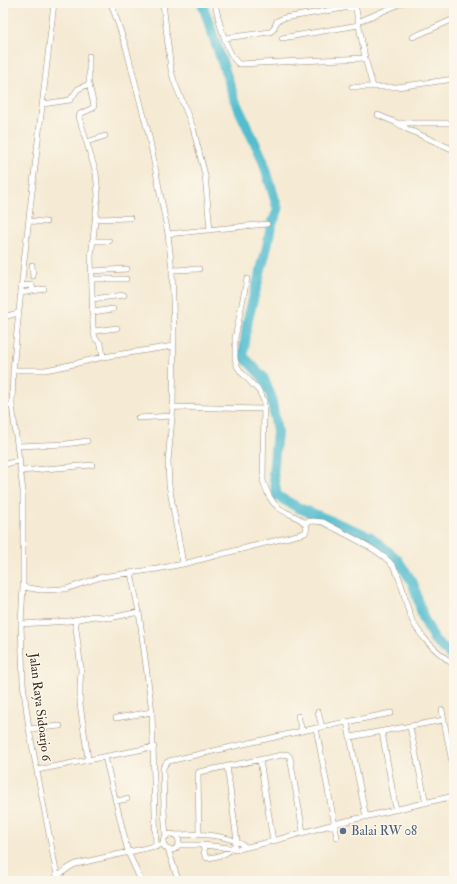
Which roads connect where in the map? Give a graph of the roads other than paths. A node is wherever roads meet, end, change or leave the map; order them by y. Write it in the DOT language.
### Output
graph roads {
  1 [pos="54,3"];
  2 [pos="111,3"];
  3 [pos="163,3"];
  4 [pos="215,3"];
  5 [pos="402,3"];
  6 [pos="355,4"];
  7 [pos="454,19"];
  8 [pos="359,23"];
  9 [pos="413,37"];
  10 [pos="225,38"];
  11 [pos="282,38"];
  12 [pos="88,56"];
  13 [pos="365,58"];
  14 [pos="454,79"];
  15 [pos="89,84"];
  16 [pos="373,86"];
  17 [pos="352,87"];
  18 [pos="43,104"];
  19 [pos="378,115"];
  20 [pos="397,123"];
  21 [pos="454,123"];
  22 [pos="105,136"];
  23 [pos="87,142"];
  24 [pos="454,150"];
  25 [pos="130,218"];
  26 [pos="94,219"];
  27 [pos="29,221"];
  28 [pos="46,222"];
  29 [pos="267,224"];
  30 [pos="210,230"];
  31 [pos="168,234"];
  32 [pos="92,241"];
  33 [pos="109,241"];
  34 [pos="127,269"];
  35 [pos="199,269"];
  36 [pos="172,270"];
  37 [pos="23,271"];
  38 [pos="32,271"];
  39 [pos="91,271"];
  40 [pos="92,279"];
  41 [pos="126,279"];
  42 [pos="248,279"];
  43 [pos="21,286"];
  44 [pos="44,289"];
  45 [pos="34,291"];
  46 [pos="21,293"];
  47 [pos="124,294"];
  48 [pos="92,299"];
  49 [pos="112,309"];
  50 [pos="93,312"];
  51 [pos="18,313"];
  52 [pos="3,317"];
  53 [pos="117,328"];
  54 [pos="94,331"];
  55 [pos="173,346"];
  56 [pos="103,357"];
  57 [pos="13,370"];
  58 [pos="12,405"];
  59 [pos="3,406"];
  60 [pos="172,407"];
  61 [pos="264,409"];
  62 [pos="172,416"];
  63 [pos="138,418"];
  64 [pos="87,441"];
  65 [pos="17,446"];
  66 [pos="20,460"];
  67 [pos="3,465"];
  68 [pos="92,465"];
  69 [pos="21,471"];
  70 [pos="304,522"];
  71 [pos="182,560"];
  72 [pos="131,573"];
  73 [pos="22,587"];
  74 [pos="139,612"];
  75 [pos="75,620"];
  76 [pos="21,624"];
  77 [pos="454,665"];
  78 [pos="442,710"];
  79 [pos="152,712"];
  80 [pos="318,712"];
  81 [pos="391,713"];
  82 [pos="298,716"];
  83 [pos="116,718"];
  84 [pos="444,720"];
  85 [pos="348,722"];
  86 [pos="60,726"];
  87 [pos="410,727"];
  88 [pos="319,728"];
  89 [pos="29,729"];
  90 [pos="302,731"];
  91 [pos="382,732"];
  92 [pos="350,737"];
  93 [pos="154,747"];
  94 [pos="105,756"];
  95 [pos="88,759"];
  96 [pos="260,760"];
  97 [pos="227,766"];
  98 [pos="37,770"];
  99 [pos="454,773"];
  100 [pos="454,796"];
  101 [pos="127,799"];
  102 [pos="116,801"];
  103 [pos="426,803"];
  104 [pos="396,810"];
  105 [pos="366,817"];
  106 [pos="334,824"];
  107 [pos="303,832"];
  108 [pos="199,834"];
  109 [pos="174,835"];
  110 [pos="166,837"];
  111 [pos="337,837"];
  112 [pos="238,841"];
  113 [pos="273,841"];
  114 [pos="164,844"];
  115 [pos="178,845"];
  116 [pos="203,845"];
  117 [pos="156,847"];
  118 [pos="246,847"];
  119 [pos="234,848"];
  120 [pos="168,849"];
  121 [pos="128,852"];
  122 [pos="58,879"];
  123 [pos="178,880"];
  124 [pos="50,881"];
  125 [pos="141,881"];
  1 -- 18 [label="street, Jalan Raya Sidoarjo 6"];
  2 -- 31 [label="street"];
  3 -- 30 [label="street"];
  4 -- 10 [label="street"];
  5 -- 8 [label="street"];
  6 -- 8 [label="street"];
  6 -- 10 [label="street"];
  7 -- 9 [label="street"];
  8 -- 11 [label="street"];
  8 -- 13 [label="street"];
  10 -- 13 [label="street"];
  12 -- 15 [label="street"];
  13 -- 16 [label="street"];
  14 -- 16 [label="street"];
  15 -- 18 [label="street"];
  15 -- 23 [label="street"];
  16 -- 17 [label="street"];
  18 -- 27 [label="street, Jalan Raya Sidoarjo 6"];
  19 -- 20 [label="street"];
  20 -- 21 [label="street"];
  20 -- 24 [label="street"];
  22 -- 23 [label="street"];
  23 -- 26 [label="street"];
  25 -- 26 [label="street"];
  26 -- 32 [label="street"];
  27 -- 28 [label="street"];
  27 -- 37 [label="street, Jalan Raya Sidoarjo 6"];
  29 -- 30 [label="street"];
  30 -- 31 [label="street"];
  31 -- 36 [label="street"];
  32 -- 33 [label="street"];
  32 -- 39 [label="street"];
  34 -- 39 [label="street"];
  35 -- 36 [label="street"];
  36 -- 55 [label="street"];
  37 -- 38 [label="street"];
  37 -- 43 [label="street, Jalan Raya Sidoarjo 6"];
  39 -- 40 [label="street"];
  40 -- 41 [label="street"];
  40 -- 48 [label="street"];
  42 -- 61 [label="street"];
  43 -- 45 [label="street"];
  43 -- 46 [label="street, Jalan Raya Sidoarjo 6"];
  44 -- 45 [label="street"];
  45 -- 46 [label="street"];
  46 -- 51 [label="street, Jalan Raya Sidoarjo 6"];
  47 -- 48 [label="street"];
  48 -- 50 [label="street"];
  49 -- 50 [label="street"];
  50 -- 54 [label="street"];
  51 -- 52 [label="street"];
  51 -- 57 [label="street, Jalan Raya Sidoarjo 6"];
  53 -- 54 [label="street"];
  54 -- 56 [label="street"];
  55 -- 56 [label="street"];
  55 -- 60 [label="street"];
  56 -- 57 [label="street"];
  57 -- 58 [label="street, Jalan Raya Sidoarjo 6"];
  58 -- 59 [label="street"];
  58 -- 65 [label="street, Jalan Raya Sidoarjo 6"];
  60 -- 61 [label="street"];
  60 -- 62 [label="street"];
  61 -- 70 [label="street"];
  62 -- 63 [label="street"];
  62 -- 71 [label="street"];
  64 -- 65 [label="street"];
  65 -- 66 [label="street, Jalan Raya Sidoarjo 6"];
  66 -- 67 [label="street"];
  66 -- 69 [label="street, Jalan Raya Sidoarjo 6"];
  68 -- 69 [label="street"];
  69 -- 73 [label="street, Jalan Raya Sidoarjo 6"];
  70 -- 71 [label="street"];
  70 -- 77 [label="street"];
  71 -- 72 [label="street"];
  72 -- 73 [label="street"];
  72 -- 74 [label="street"];
  73 -- 76 [label="street, Jalan Raya Sidoarjo 6"];
  74 -- 75 [label="street"];
  74 -- 79 [label="street"];
  75 -- 76 [label="street"];
  75 -- 95 [label="street"];
  76 -- 89 [label="street, Jalan Raya Sidoarjo 6"];
  78 -- 84 [label="street"];
  79 -- 83 [label="street"];
  79 -- 93 [label="street"];
  80 -- 88 [label="street"];
  81 -- 85 [label="street"];
  82 -- 90 [label="street"];
  84 -- 87 [label="street"];
  84 -- 99 [label="street"];
  85 -- 88 [label="street"];
  85 -- 92 [label="street"];
  86 -- 89 [label="street"];
  87 -- 91 [label="street"];
  87 -- 103 [label="street"];
  88 -- 90 [label="street"];
  88 -- 106 [label="street"];
  89 -- 98 [label="street, Jalan Raya Sidoarjo 6"];
  90 -- 110 [label="street"];
  91 -- 92 [label="street"];
  91 -- 104 [label="street"];
  92 -- 105 [label="street"];
  93 -- 94 [label="street"];
  93 -- 117 [label="street"];
  94 -- 95 [label="street"];
  94 -- 102 [label="street"];
  95 -- 98 [label="street"];
  96 -- 97 [label="street"];
  96 -- 107 [label="street"];
  96 -- 113 [label="street"];
  97 -- 108 [label="street"];
  97 -- 112 [label="street"];
  98 -- 122 [label="street, Jalan Raya Sidoarjo 6"];
  100 -- 103 [label="street"];
  101 -- 102 [label="street"];
  102 -- 121 [label="street"];
  103 -- 104 [label="street"];
  104 -- 105 [label="street"];
  105 -- 106 [label="street"];
  106 -- 107 [label="street"];
  106 -- 111 [label="street"];
  107 -- 113 [label="street"];
  108 -- 109 [label="street"];
  108 -- 112 [label="street"];
  109 -- 110 [label="street"];
  109 -- 115 [label="street"];
  110 -- 114 [label="street"];
  112 -- 118 [label="street"];
  112 -- 119 [label="street"];
  113 -- 118 [label="street"];
  114 -- 117 [label="street"];
  114 -- 120 [label="street"];
  115 -- 116 [label="street"];
  115 -- 120 [label="street"];
  116 -- 119 [label="street"];
  116 -- 119 [label="street"];
  117 -- 121 [label="street"];
  118 -- 119 [label="street"];
  120 -- 123 [label="street"];
  121 -- 122 [label="street"];
  121 -- 125 [label="street"];
  122 -- 124 [label="street"];
}
